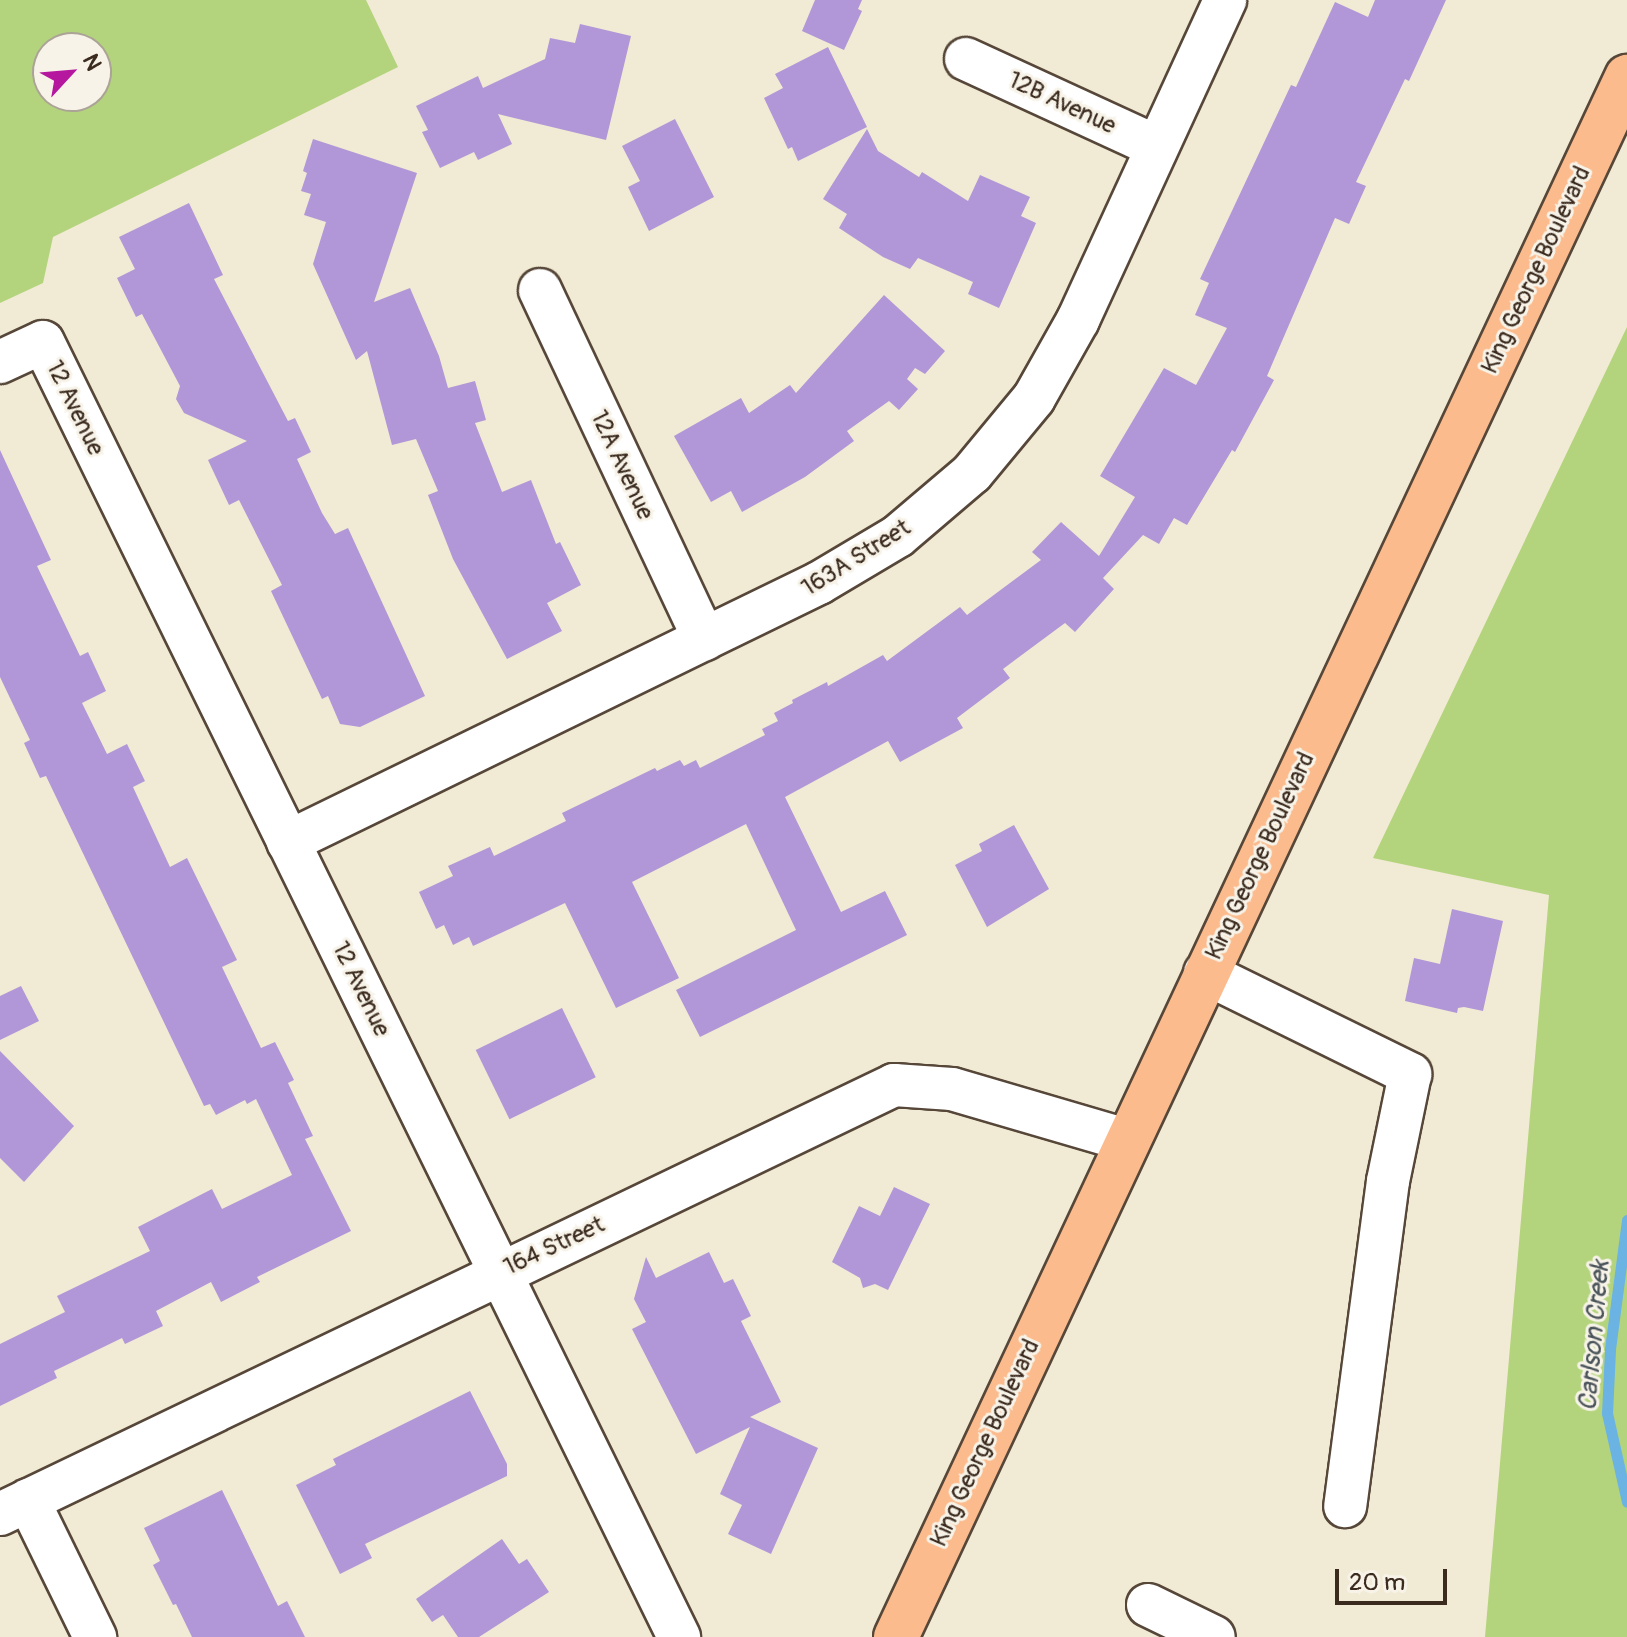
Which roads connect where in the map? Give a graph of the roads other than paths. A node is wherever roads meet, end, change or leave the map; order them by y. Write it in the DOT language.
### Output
graph roads {
  1 [pos="1225,0"];
  2 [pos="966,59"];
  3 [pos="1627,77"];
  4 [pos="1157,147"];
  5 [pos="540,290"];
  6 [pos="0,362"];
  7 [pos="704,639"];
  8 [pos="288,842"];
  9 [pos="1205,973"];
  10 [pos="1126,1140"];
  11 [pos="499,1272"];
  12 [pos="1345,1506"];
  13 [pos="14,1507"];
  14 [pos="1148,1605"];
  15 [pos="95,1637"];
  16 [pos="679,1637"];
  17 [pos="896,1637"];
  18 [pos="1214,1637"];
  1 -- 4 [label="street, 163A Street"];
  2 -- 4 [label="street, 12B Avenue"];
  3 -- 9 [label="main road, King George Boulevard"];
  4 -- 7 [label="street, 163A Street"];
  5 -- 7 [label="street, 12A Avenue"];
  6 -- 8 [label="street, 12 Avenue"];
  7 -- 8 [label="street, 163A Street"];
  8 -- 11 [label="street, 12 Avenue"];
  9 -- 10 [label="main road, King George Boulevard"];
  9 -- 12 [label="street"];
  10 -- 11 [label="street, 164 Street"];
  10 -- 17 [label="main road, King George Boulevard"];
  11 -- 13 [label="street, 164 Street"];
  11 -- 16 [label="street, 12 Avenue"];
  13 -- 15 [label="street"];
  14 -- 18 [label="street"];
}
